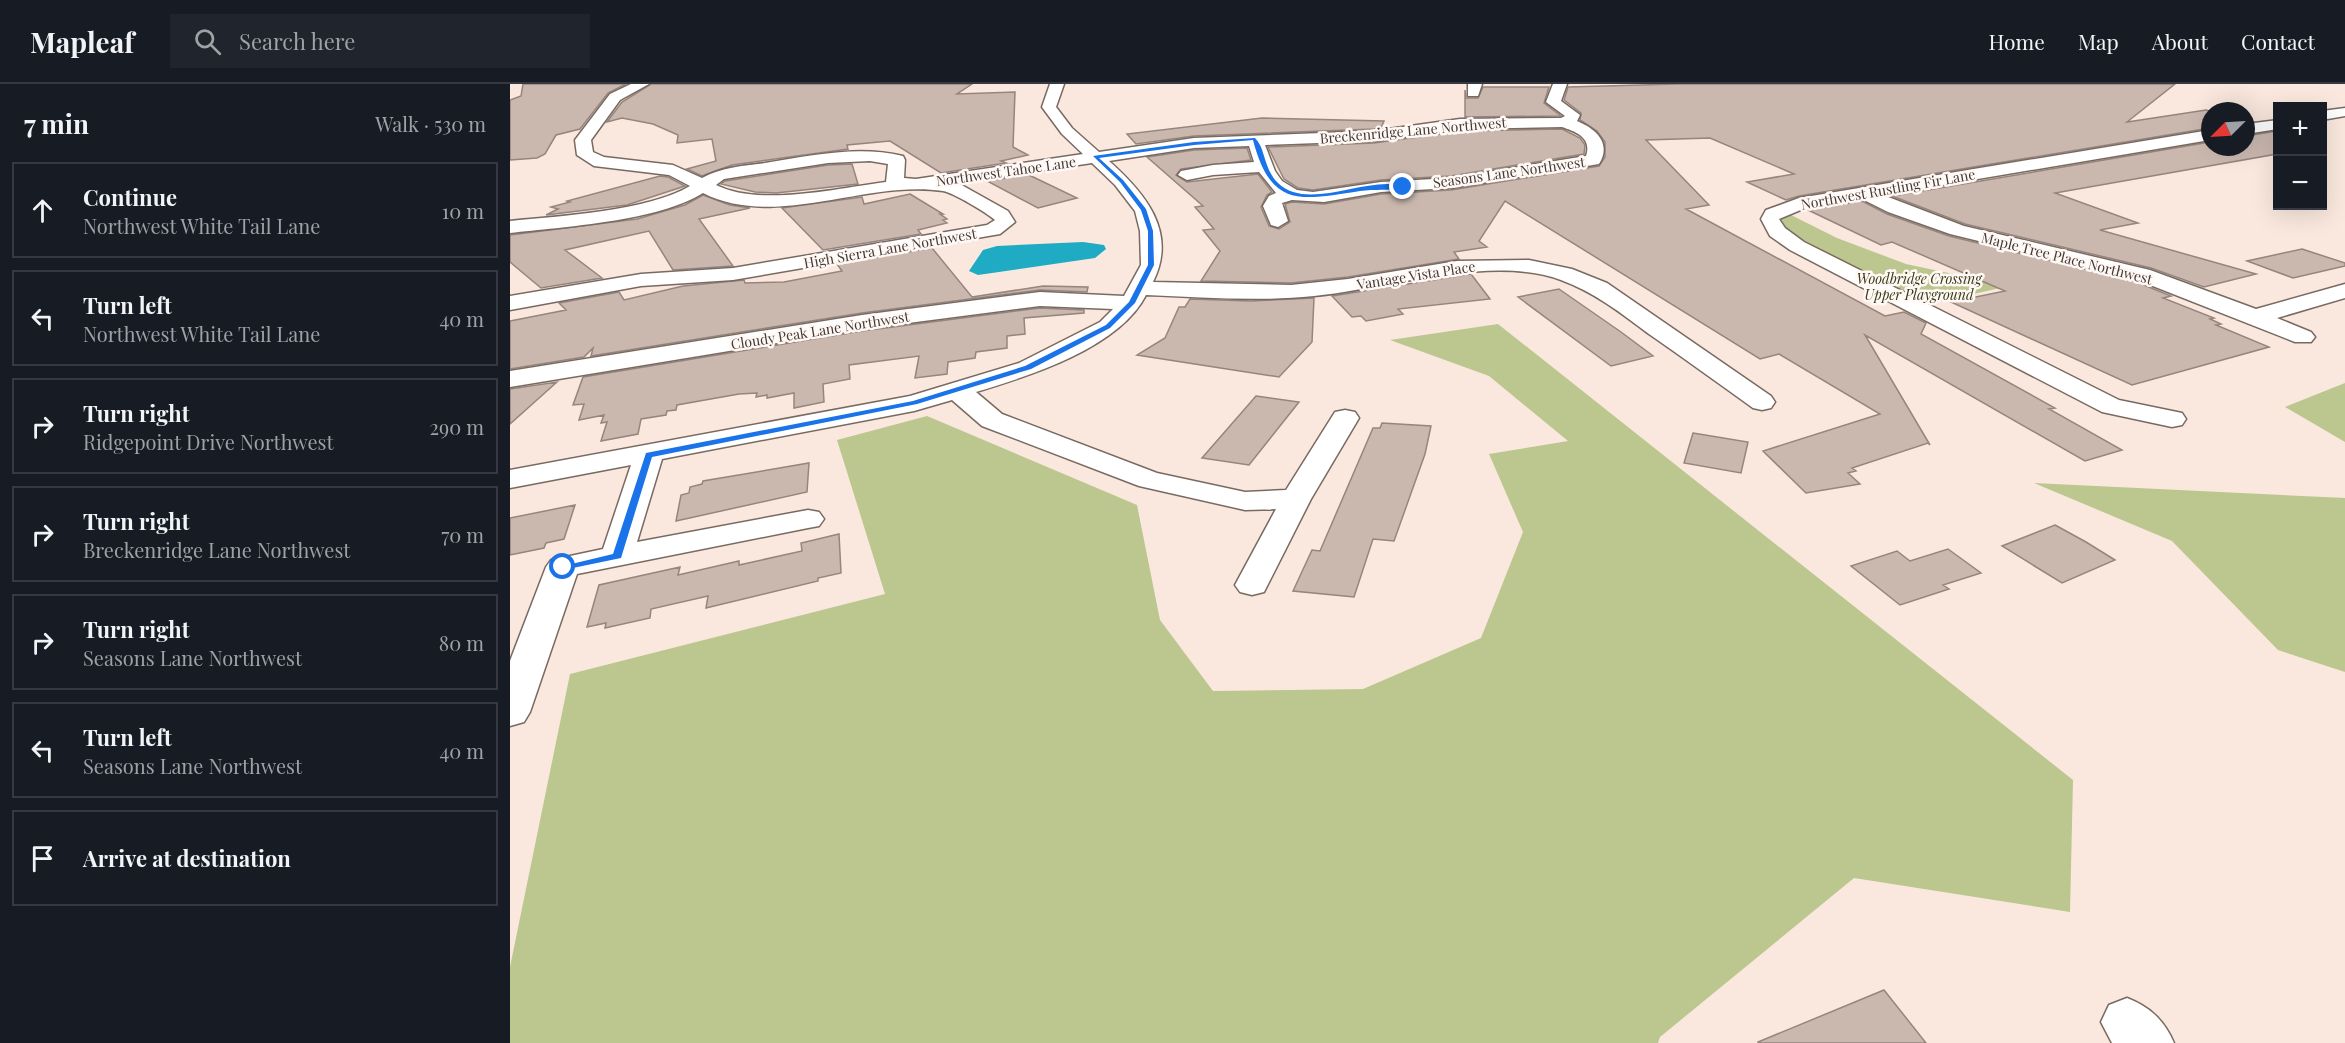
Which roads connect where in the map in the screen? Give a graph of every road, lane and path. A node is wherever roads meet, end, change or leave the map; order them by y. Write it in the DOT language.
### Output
graph roads {
  1 [pos="642,84"];
  2 [pos="1057,84"];
  3 [pos="1560,84"];
  4 [pos="2345,112"];
  5 [pos="1562,115"];
  6 [pos="2327,115"];
  7 [pos="2273,125"];
  8 [pos="2255,128"];
  9 [pos="2201,137"];
  10 [pos="1255,139"];
  11 [pos="1095,158"];
  12 [pos="1263,167"];
  13 [pos="1187,175"];
  14 [pos="702,184"];
  15 [pos="916,184"];
  16 [pos="1864,193"];
  17 [pos="1290,194"];
  18 [pos="1278,221"];
  19 [pos="510,227"];
  20 [pos="2345,291"];
  21 [pos="1135,296"];
  22 [pos="510,303"];
  23 [pos="2254,317"];
  24 [pos="2303,337"];
  25 [pos="510,379"];
  26 [pos="957,390"];
  27 [pos="1762,402"];
  28 [pos="1345,418"];
  29 [pos="2172,419"];
  30 [pos="649,455"];
  31 [pos="510,479"];
  32 [pos="1296,499"];
  33 [pos="808,519"];
  34 [pos="617,556"];
  35 [pos="1252,585"];
  36 [pos="510,712"];
  1 -- 14 [label="street"];
  2 -- 11 [label="street"];
  3 -- 5 [label="street"];
  4 -- 6 [label="street"];
  5 -- 10 [label="street, Breckenridge Lane Northwest"];
  5 -- 17 [label="street, Seasons Lane Northwest"];
  7 -- 8 [label="street"];
  9 -- 16 [label="street, Northwest Rustling Fir Lane"];
  10 -- 11 [label="street, Breckenridge Lane Northwest"];
  10 -- 12 [label="street"];
  11 -- 15 [label="street, Northwest Tahoe Lane"];
  11 -- 21 [label="street"];
  12 -- 13 [label="street"];
  12 -- 17 [label="street"];
  14 -- 15 [label="street, High Sierra Lane Northwest"];
  14 -- 15 [label="street"];
  14 -- 19 [label="street"];
  15 -- 22 [label="street, High Sierra Lane Northwest"];
  16 -- 23 [label="street, Maple Tree Place Northwest"];
  16 -- 29 [label="street, Northwest Rustling Fir Lane"];
  17 -- 18 [label="street"];
  20 -- 23 [label="street"];
  21 -- 25 [label="street, Cloudy Peak Lane Northwest"];
  21 -- 26 [label="street"];
  21 -- 27 [label="street, Vantage Vista Place"];
  23 -- 24 [label="street, Maple Tree Place Northwest"];
  26 -- 30 [label="street"];
  26 -- 32 [label="street"];
  28 -- 32 [label="street"];
  30 -- 31 [label="street"];
  30 -- 34 [label="street"];
  32 -- 35 [label="street"];
  33 -- 34 [label="street"];
  34 -- 36 [label="street"];
}
